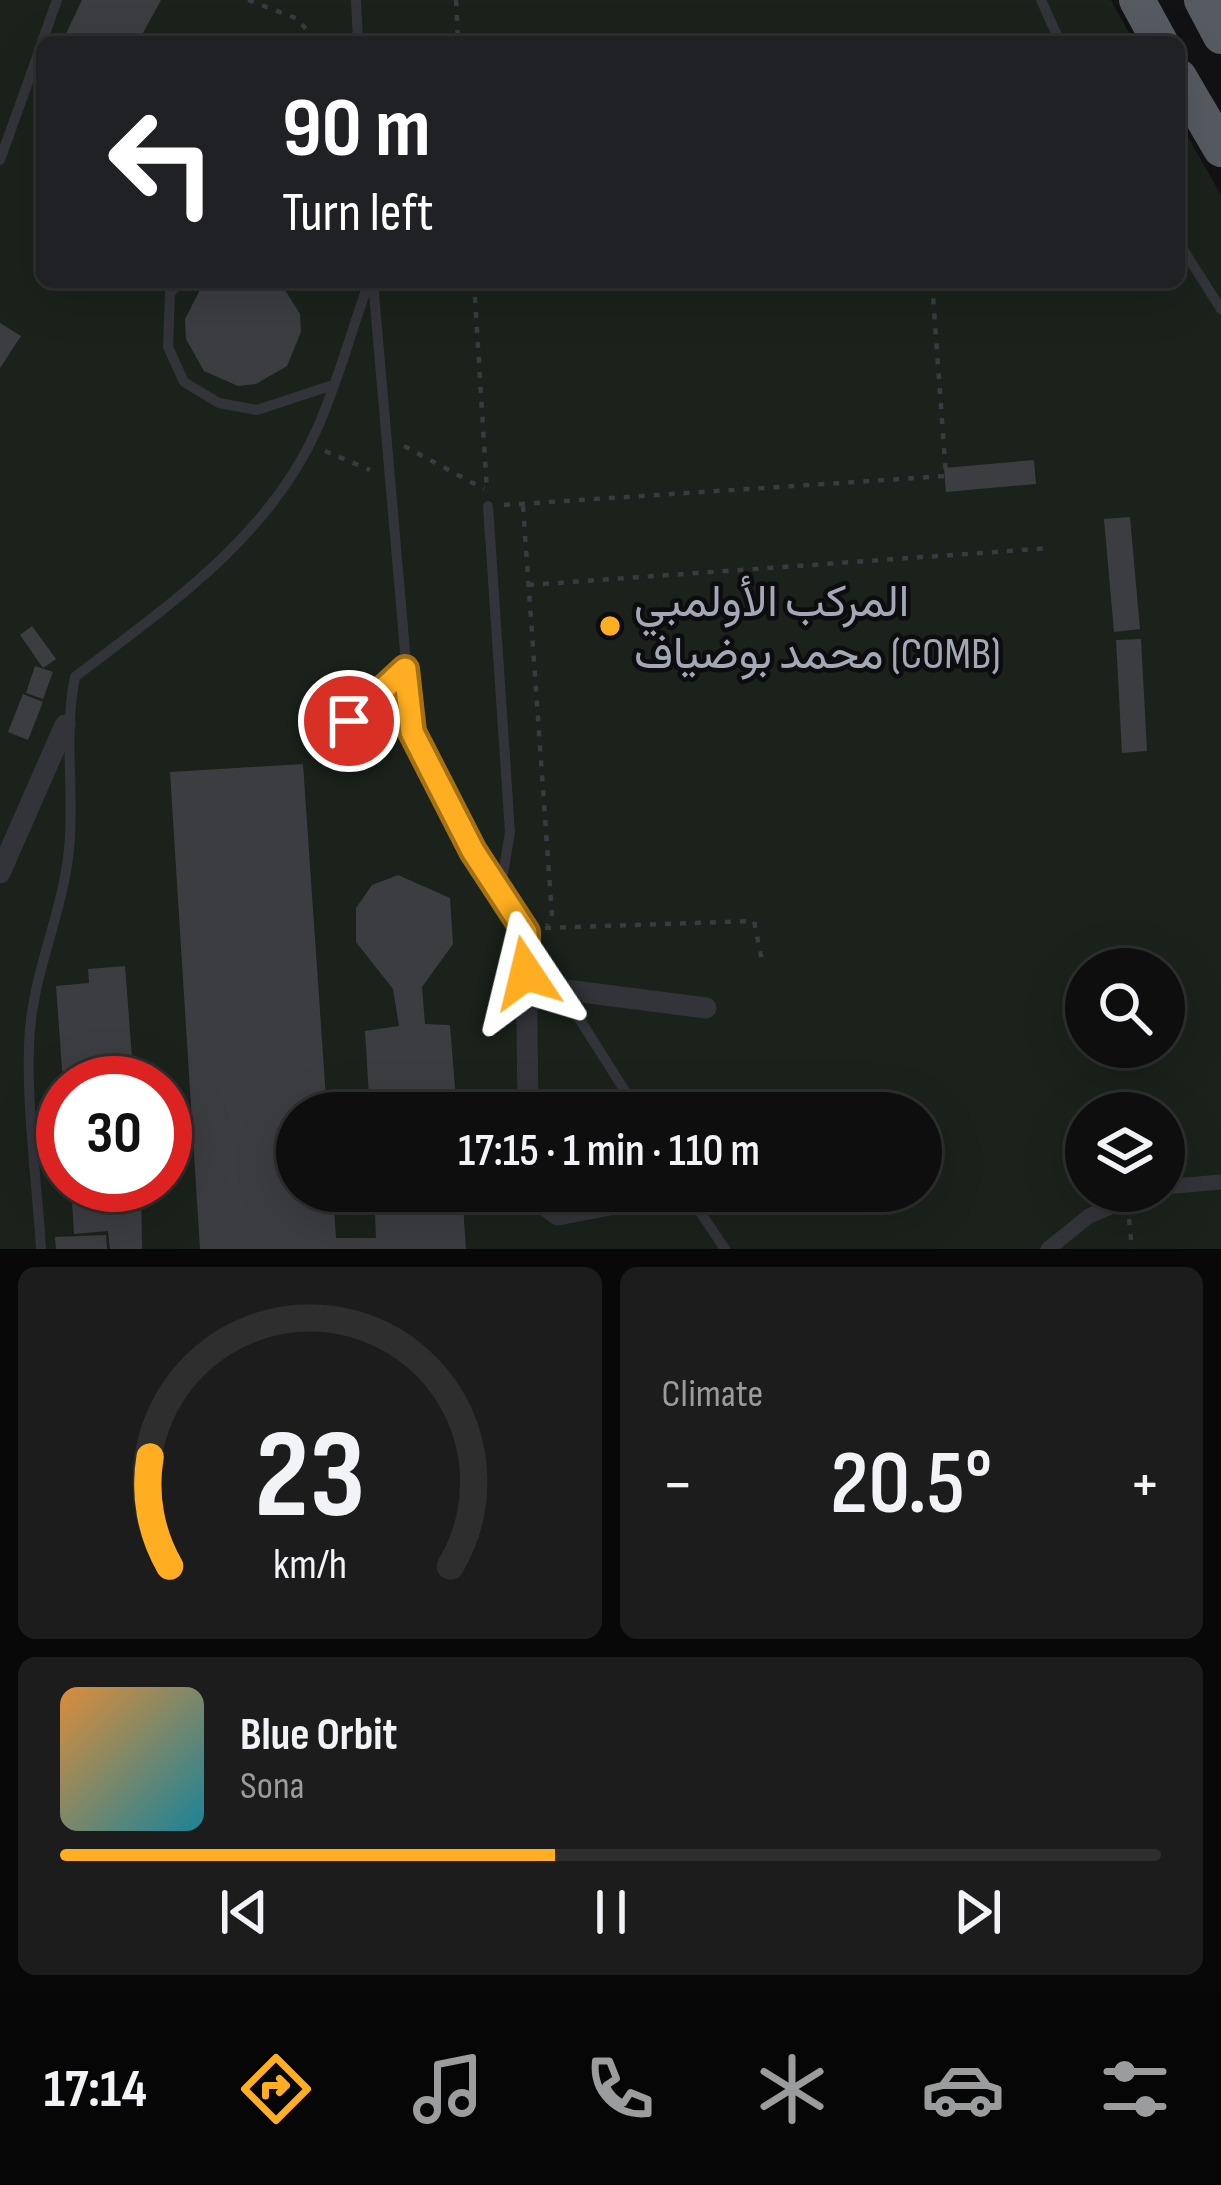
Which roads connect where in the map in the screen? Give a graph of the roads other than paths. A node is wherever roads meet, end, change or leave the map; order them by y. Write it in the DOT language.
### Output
graph roads {
  1 [pos="57,0"];
  2 [pos="356,0"];
  3 [pos="1041,0"];
  4 [pos="1137,0"];
  5 [pos="1202,0"];
  6 [pos="44,36"];
  7 [pos="358,36"];
  8 [pos="1057,36"];
  9 [pos="1157,36"];
  10 [pos="1221,36"];
  11 [pos="36,59"];
  12 [pos="1185,87"];
  13 [pos="1221,149"];
  14 [pos="0,160"];
  15 [pos="1185,252"];
  16 [pos="175,288"];
  17 [pos="369,288"];
  18 [pos="371,288"];
  19 [pos="1221,309"];
  20 [pos="333,385"];
  21 [pos="488,506"];
  22 [pos="405,669"];
  23 [pos="65,725"];
  24 [pos="315,738"];
  25 [pos="0,873"];
  26 [pos="500,892"];
  27 [pos="535,935"];
  28 [pos="566,990"];
  29 [pos="706,1008"];
  30 [pos="529,1092"];
  31 [pos="627,1092"];
  32 [pos="1221,1182"];
  33 [pos="1185,1185"];
  34 [pos="699,1212"];
  35 [pos="1098,1212"];
  36 [pos="41,1249"];
  37 [pos="725,1249"];
  38 [pos="1048,1249"];
  1 -- 6 [label="lane"];
  2 -- 7 [label="lane"];
  3 -- 8 [label="lane"];
  4 -- 9 [label="highway"];
  5 -- 10 [label="highway"];
  11 -- 14 [label="lane"];
  12 -- 13 [label="highway"];
  15 -- 19 [label="lane"];
  16 -- 20 [label="lane"];
  17 -- 20 [label="lane"];
  18 -- 22 [label="lane"];
  20 -- 23 [label="lane"];
  21 -- 26 [label="lane"];
  22 -- 24 [label="street"];
  22 -- 26 [label="lane"];
  23 -- 25 [label="street"];
  23 -- 36 [label="lane"];
  26 -- 27 [label="lane"];
  27 -- 28 [label="lane"];
  27 -- 30 [label="street"];
  28 -- 29 [label="street"];
  28 -- 31 [label="lane"];
  32 -- 33 [label="street"];
  34 -- 37 [label="lane"];
  35 -- 38 [label="street"];
}
